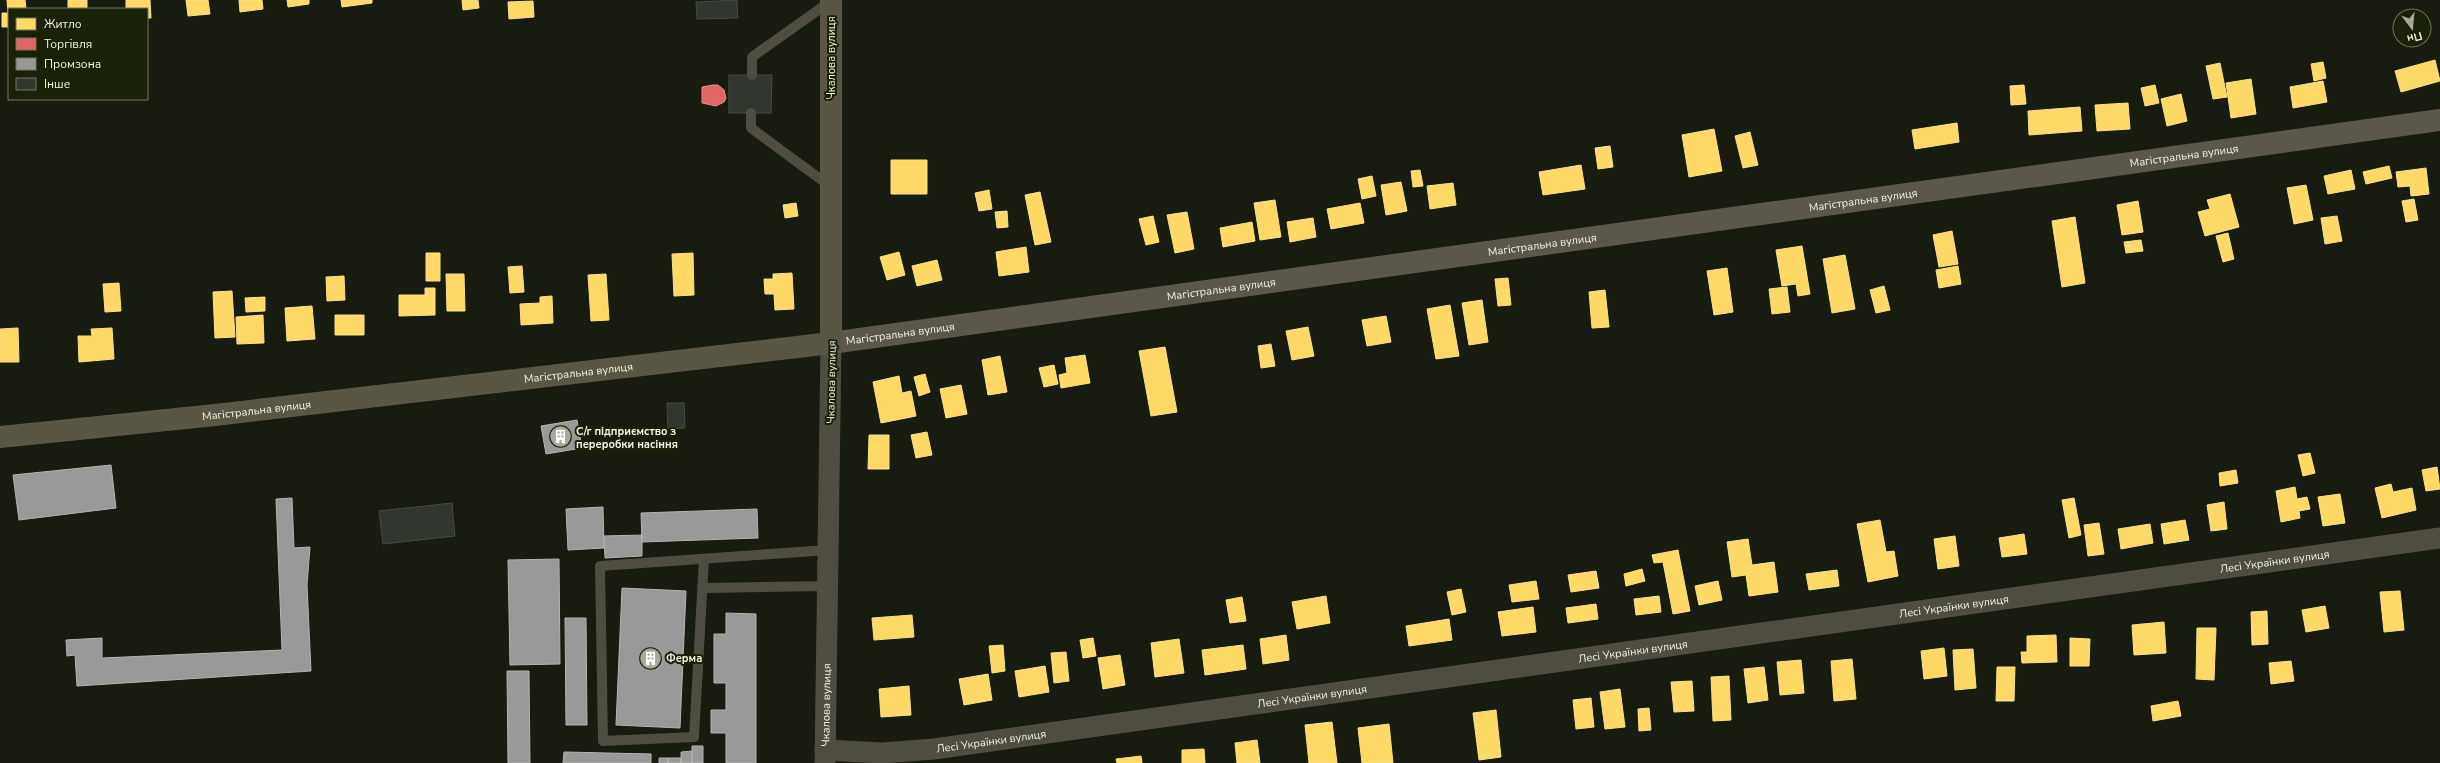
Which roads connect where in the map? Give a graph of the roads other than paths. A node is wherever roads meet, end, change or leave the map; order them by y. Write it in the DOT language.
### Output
graph roads {
  1 [pos="831,0"];
  2 [pos="752,75"];
  3 [pos="752,113"];
  4 [pos="2440,120"];
  5 [pos="831,187"];
  6 [pos="831,343"];
  7 [pos="0,436"];
  8 [pos="2440,538"];
  9 [pos="828,550"];
  10 [pos="704,559"];
  11 [pos="828,586"];
  12 [pos="702,588"];
  13 [pos="825,757"];
  1 -- 2 [label="lane"];
  1 -- 5 [label="main road, Чкалова вулиця"];
  3 -- 5 [label="lane"];
  4 -- 6 [label="main road, Магістральна вулиця"];
  5 -- 6 [label="main road, Чкалова вулиця"];
  6 -- 7 [label="main road, Магістральна вулиця"];
  6 -- 9 [label="street, Чкалова вулиця"];
  8 -- 13 [label="street, Лесі Українки вулиця"];
  9 -- 10 [label="lane"];
  9 -- 11 [label="street, Чкалова вулиця"];
  10 -- 12 [label="lane"];
  10 -- 12 [label="lane"];
  11 -- 12 [label="lane"];
  11 -- 13 [label="street, Чкалова вулиця"];
}
